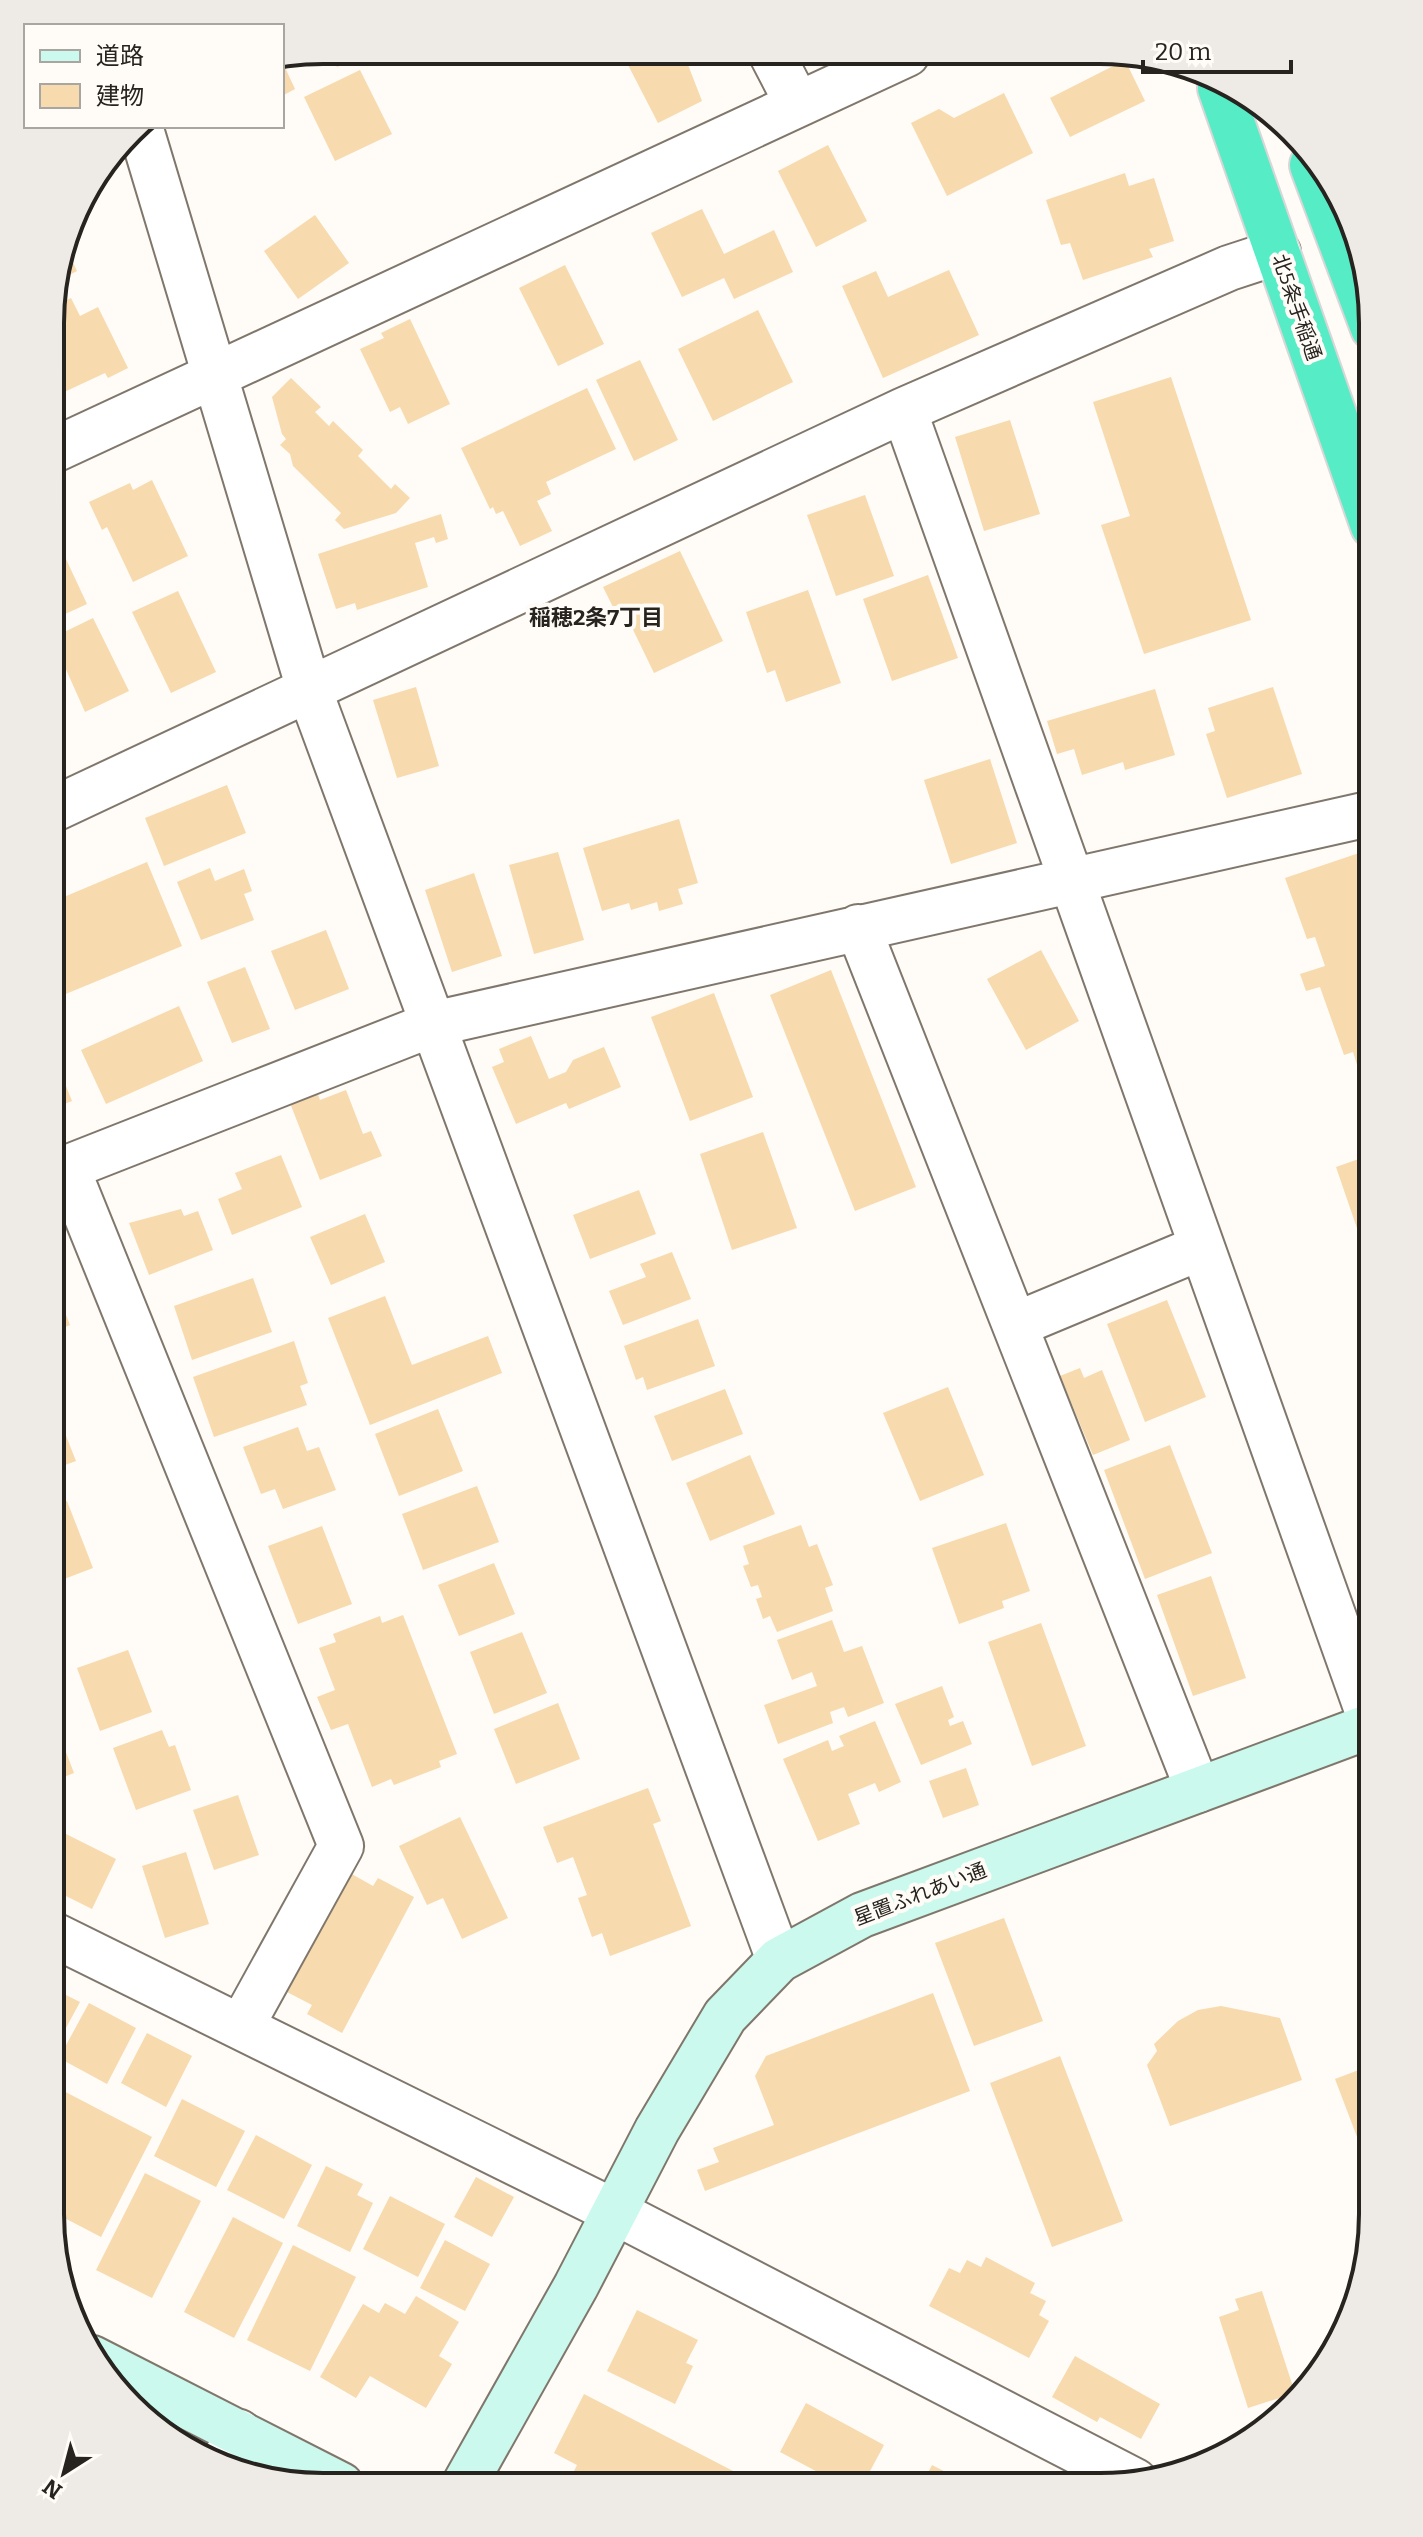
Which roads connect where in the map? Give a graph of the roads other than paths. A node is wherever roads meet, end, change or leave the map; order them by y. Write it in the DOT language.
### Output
graph roads {
  1 [pos="777,64"];
  2 [pos="884,64"];
  3 [pos="1223,95"];
  4 [pos="797,103"];
  5 [pos="143,137"];
  6 [pos="1321,190"];
  7 [pos="1278,252"];
  8 [pos="1355,280"];
  9 [pos="216,373"];
  10 [pos="904,410"];
  11 [pos="64,445"];
  12 [pos="1359,485"];
  13 [pos="309,689"];
  14 [pos="64,804"];
  15 [pos="1359,816"];
  16 [pos="1072,878"];
  17 [pos="858,927"];
  18 [pos="433,1024"];
  19 [pos="64,1169"];
  20 [pos="64,1183"];
  21 [pos="1202,1247"];
  22 [pos="1015,1325"];
  23 [pos="1358,1687"];
  24 [pos="1358,1731"];
  25 [pos="1198,1790"];
  26 [pos="64,1940"];
  27 [pos="779,1960"];
  28 [pos="241,2027"];
  29 [pos="615,2212"];
  30 [pos="122,2377"];
  31 [pos="232,2446"];
  32 [pos="304,2472"];
  33 [pos="1117,2472"];
  34 [pos="471,2473"];
  1 -- 4 [label="street"];
  2 -- 4 [label="street"];
  3 -- 7 [label="highway, 北5条手稲通"];
  4 -- 9 [label="street"];
  5 -- 9 [label="street"];
  6 -- 8 [label="highway"];
  7 -- 10 [label="street"];
  7 -- 12 [label="highway, 北5条手稲通"];
  9 -- 11 [label="street"];
  9 -- 13 [label="street"];
  10 -- 13 [label="street"];
  10 -- 16 [label="street"];
  13 -- 14 [label="street"];
  13 -- 18 [label="street"];
  15 -- 16 [label="street"];
  16 -- 17 [label="street"];
  16 -- 21 [label="street"];
  17 -- 18 [label="street"];
  17 -- 22 [label="street"];
  18 -- 19 [label="street"];
  18 -- 27 [label="street"];
  20 -- 28 [label="street"];
  21 -- 22 [label="street"];
  21 -- 23 [label="street"];
  22 -- 25 [label="street"];
  24 -- 25 [label="street, 星置ふれあい通"];
  25 -- 27 [label="street, 星置ふれあい通"];
  26 -- 28 [label="street"];
  27 -- 29 [label="street, 星置ふれあい通"];
  28 -- 29 [label="street"];
  29 -- 33 [label="street"];
  29 -- 34 [label="street, 星置ふれあい通"];
  30 -- 31 [label="street"];
  31 -- 32 [label="street"];
}
